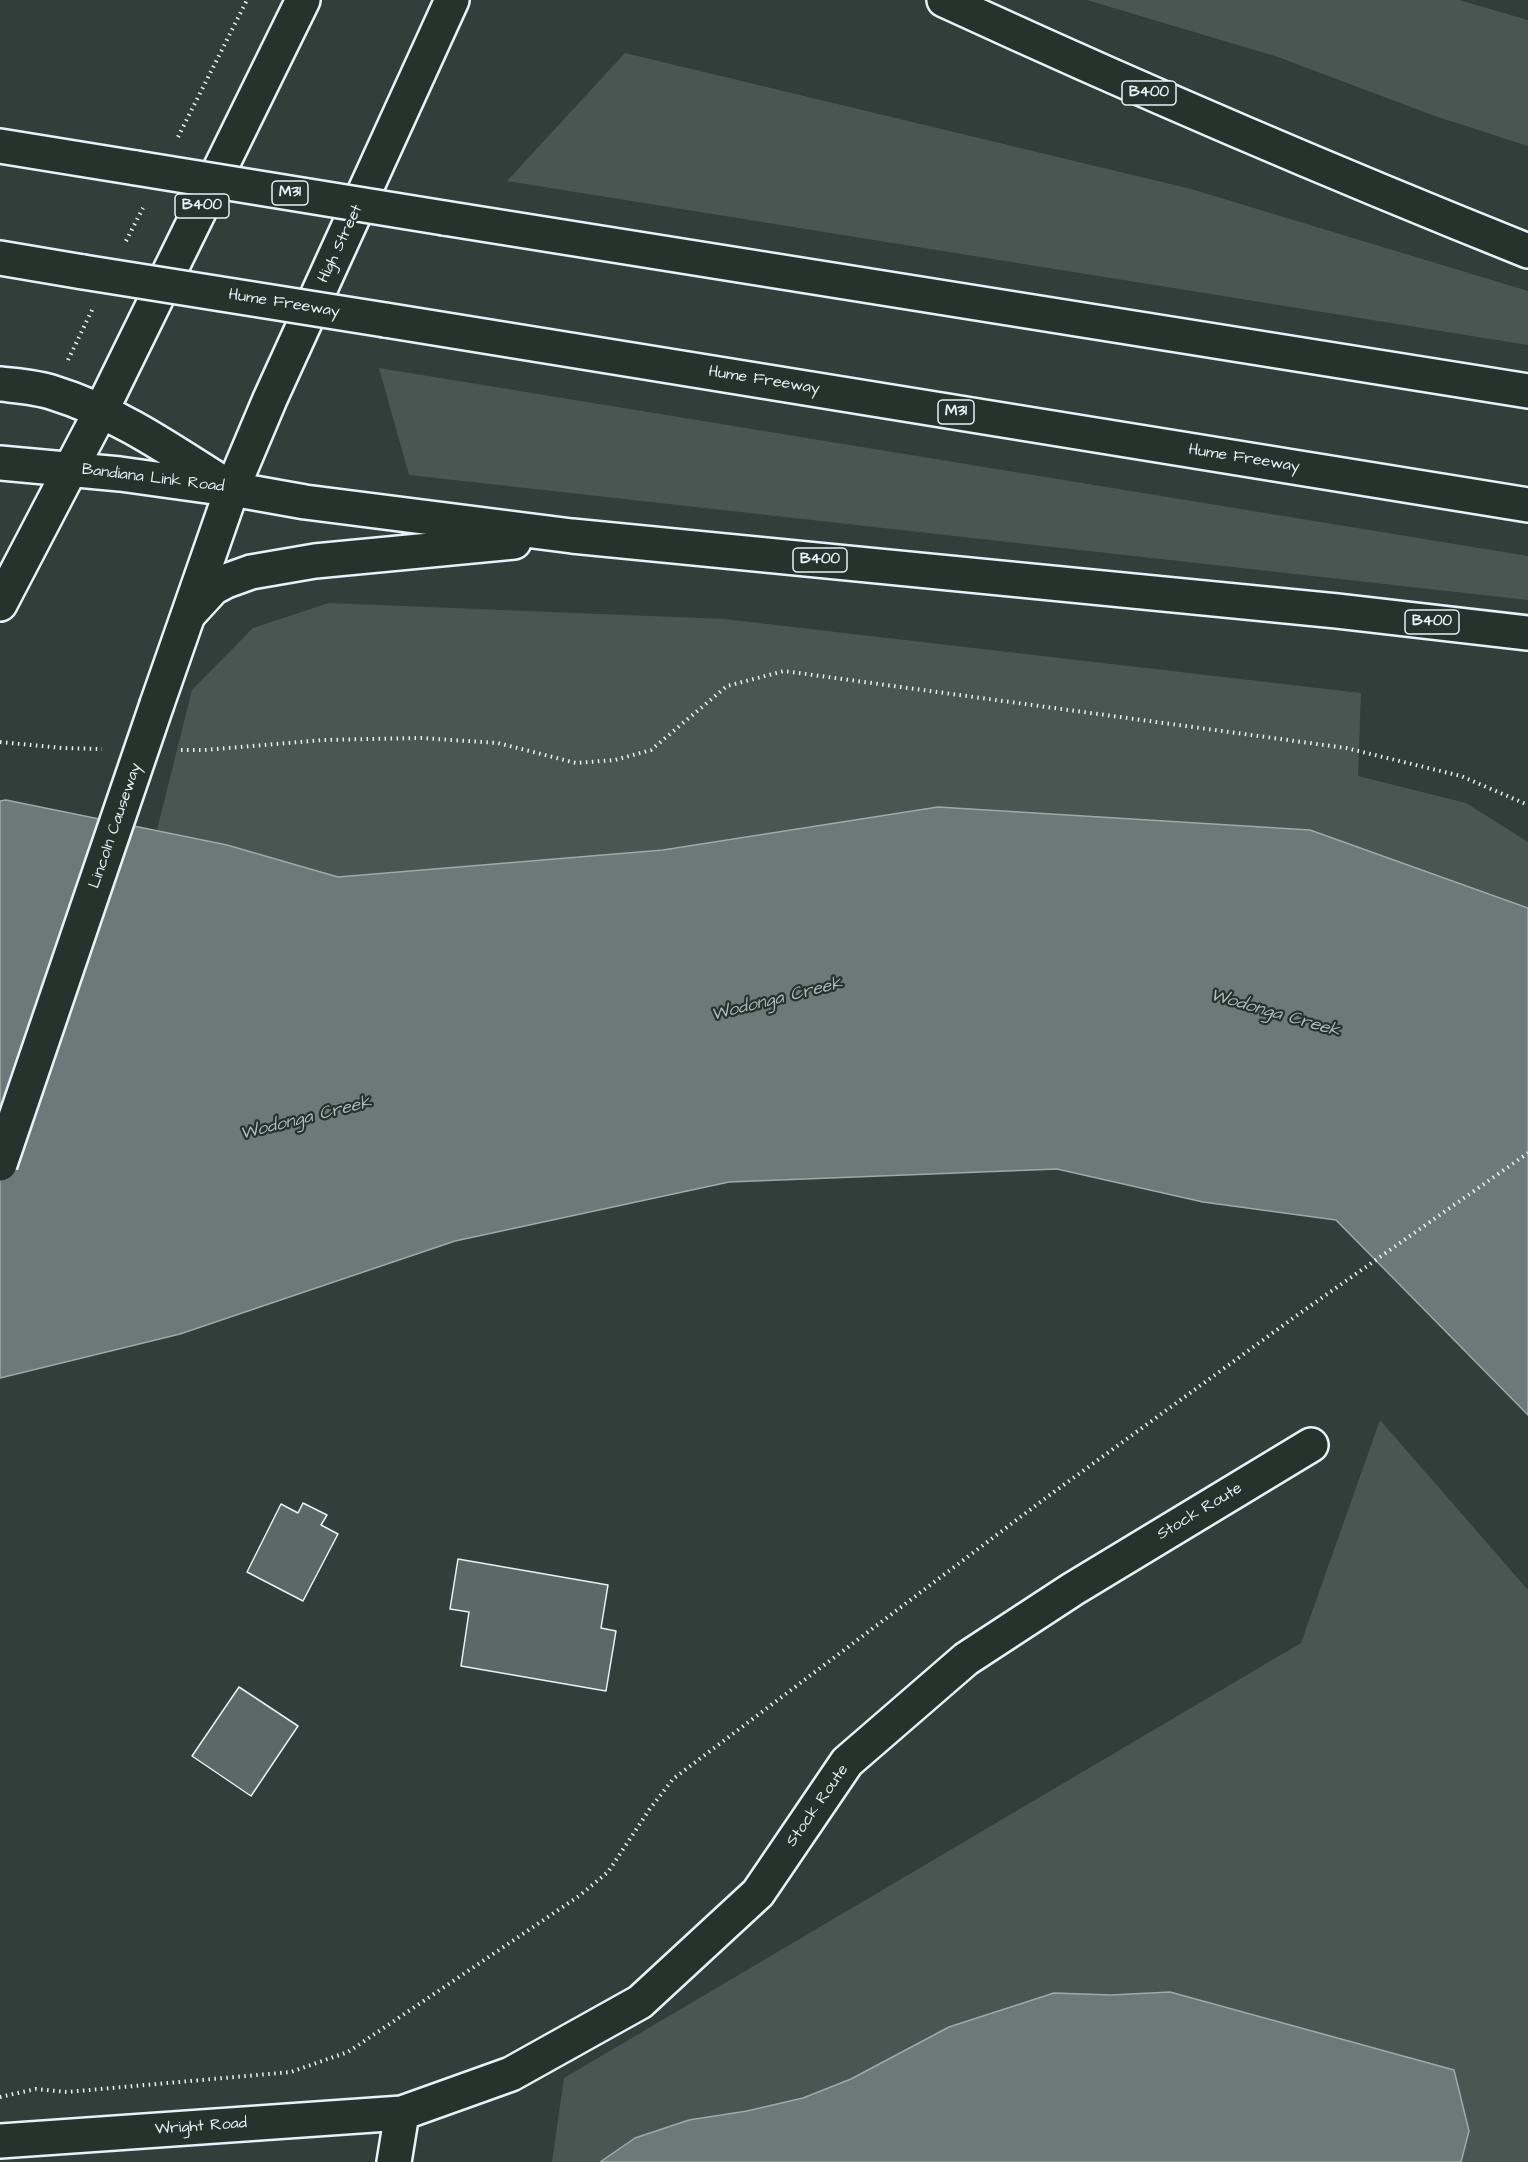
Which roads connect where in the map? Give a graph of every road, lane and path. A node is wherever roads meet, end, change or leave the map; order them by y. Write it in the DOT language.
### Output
graph roads {
  1 [pos="303,0"];
  2 [pos="452,0"];
  3 [pos="944,0"];
  4 [pos="0,146"];
  5 [pos="1528,252"];
  6 [pos="0,258"];
  7 [pos="0,384"];
  8 [pos="1528,391"];
  9 [pos="101,411"];
  10 [pos="0,463"];
  11 [pos="70,470"];
  12 [pos="232,489"];
  13 [pos="1528,505"];
  14 [pos="572,536"];
  15 [pos="0,604"];
  16 [pos="190,613"];
  17 [pos="1528,633"];
  18 [pos="0,742"];
  19 [pos="110,749"];
  20 [pos="169,750"];
  21 [pos="1528,805"];
  22 [pos="1528,1153"];
  23 [pos="0,1164"];
  24 [pos="1311,1445"];
  25 [pos="0,2097"];
  26 [pos="402,2113"];
  27 [pos="0,2141"];
  28 [pos="394,2162"];
  1 -- 9 [label="main road, B400"];
  2 -- 12 [label="main road, High Street"];
  3 -- 5 [label="main road, B400"];
  4 -- 8 [label="main road, M31, bridge"];
  6 -- 13 [label="main road, Hume Freeway / M31, bridge"];
  7 -- 9 [label="main road, Bandiana Link Road / B400"];
  9 -- 11 [label="main road"];
  9 -- 12 [label="main road, Bandiana Link Road / B400"];
  10 -- 11 [label="main road, Bandiana Link Road / B400"];
  11 -- 12 [label="main road, Bandiana Link Road / B400"];
  11 -- 15 [label="main road"];
  12 -- 14 [label="main road, B400"];
  12 -- 16 [label="main road, Lincoln Causeway"];
  14 -- 16 [label="main road"];
  14 -- 17 [label="main road, B400"];
  16 -- 23 [label="main road, Lincoln Causeway, bridge"];
  18 -- 19 [label="path"];
  20 -- 21 [label="path"];
  22 -- 25 [label="path"];
  24 -- 26 [label="main road, Stock Route"];
  26 -- 27 [label="main road, Wright Road"];
  26 -- 28 [label="main road"];
}
